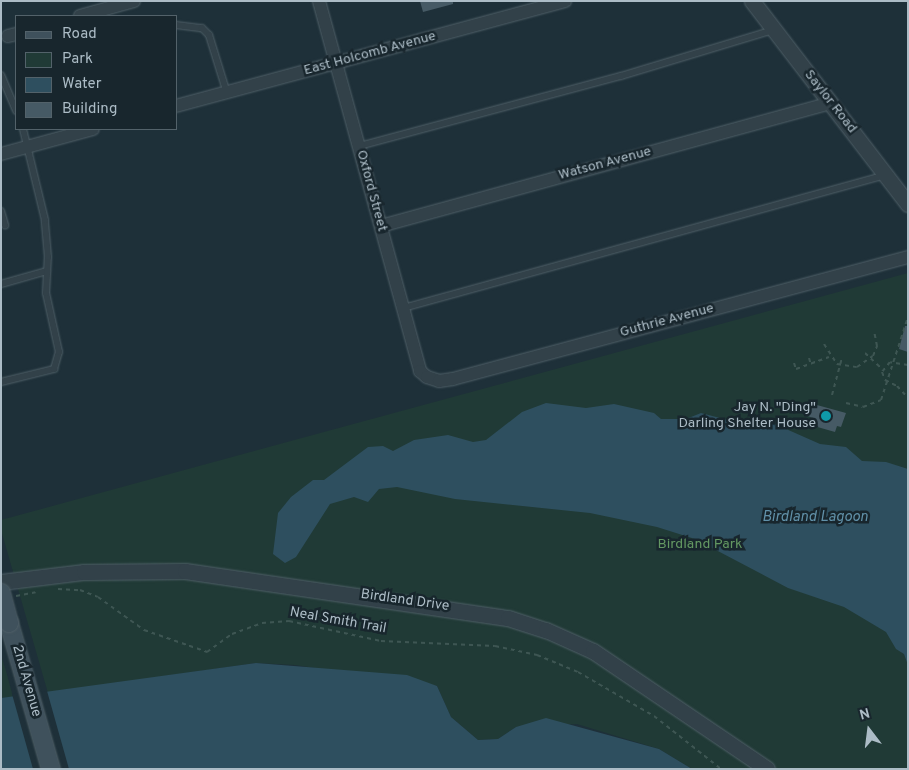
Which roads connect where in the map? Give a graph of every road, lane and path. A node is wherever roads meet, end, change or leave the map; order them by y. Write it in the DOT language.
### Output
graph roads {
  1 [pos="134,1"];
  2 [pos="319,1"];
  3 [pos="565,1"];
  4 [pos="752,1"];
  5 [pos="84,15"];
  6 [pos="178,26"];
  7 [pos="774,30"];
  8 [pos="336,63"];
  9 [pos="1,75"];
  10 [pos="226,93"];
  11 [pos="830,103"];
  12 [pos="178,105"];
  13 [pos="15,109"];
  14 [pos="23,130"];
  15 [pos="86,130"];
  16 [pos="56,134"];
  17 [pos="359,146"];
  18 [pos="23,148"];
  19 [pos="1,154"];
  20 [pos="886,174"];
  21 [pos="908,204"];
  22 [pos="1,211"];
  23 [pos="5,225"];
  24 [pos="381,226"];
  25 [pos="908,257"];
  26 [pos="47,271"];
  27 [pos="1,284"];
  28 [pos="403,308"];
  29 [pos="907,320"];
  30 [pos="874,331"];
  31 [pos="824,344"];
  32 [pos="865,353"];
  33 [pos="830,357"];
  34 [pos="809,358"];
  35 [pos="842,358"];
  36 [pos="870,359"];
  37 [pos="895,362"];
  38 [pos="794,363"];
  39 [pos="811,365"];
  40 [pos="908,365"];
  41 [pos="840,366"];
  42 [pos="882,369"];
  43 [pos="427,377"];
  44 [pos="1,382"];
  45 [pos="889,382"];
  46 [pos="832,395"];
  47 [pos="908,398"];
  48 [pos="846,403"];
  49 [pos="1,582"];
  50 [pos="53,589"];
  51 [pos="38,592"];
  52 [pos="5,596"];
  53 [pos="51,769"];
  54 [pos="721,769"];
  55 [pos="767,769"];
  1 -- 5 [label="street"];
  2 -- 8 [label="street, Oxford Street"];
  3 -- 8 [label="street, East Holcomb Avenue"];
  4 -- 7 [label="street, Saylor Road"];
  6 -- 10 [label="lane"];
  7 -- 11 [label="street, Saylor Road"];
  7 -- 17 [label="lane"];
  8 -- 10 [label="street, East Holcomb Avenue"];
  8 -- 17 [label="street, Oxford Street"];
  9 -- 13 [label="lane"];
  10 -- 12 [label="street, East Holcomb Avenue"];
  11 -- 20 [label="street, Saylor Road"];
  11 -- 24 [label="street, Watson Avenue"];
  14 -- 18 [label="lane"];
  15 -- 16 [label="street"];
  16 -- 18 [label="street"];
  17 -- 24 [label="street, Oxford Street"];
  18 -- 19 [label="street"];
  18 -- 26 [label="lane"];
  20 -- 21 [label="street, Saylor Road"];
  20 -- 28 [label="lane"];
  22 -- 23 [label="lane"];
  24 -- 28 [label="street, Oxford Street"];
  25 -- 43 [label="street, Guthrie Avenue"];
  26 -- 27 [label="lane"];
  26 -- 44 [label="lane"];
  28 -- 43 [label="street, Oxford Street"];
  29 -- 37 [label="path"];
  30 -- 36 [label="path"];
  31 -- 33 [label="path"];
  32 -- 36 [label="path"];
  33 -- 39 [label="path"];
  33 -- 41 [label="path"];
  34 -- 39 [label="path"];
  35 -- 41 [label="path"];
  36 -- 41 [label="path"];
  36 -- 42 [label="path"];
  37 -- 40 [label="path"];
  37 -- 42 [label="path"];
  37 -- 45 [label="path"];
  38 -- 39 [label="path"];
  41 -- 46 [label="path"];
  42 -- 45 [label="path"];
  45 -- 47 [label="path"];
  45 -- 48 [label="path"];
  49 -- 55 [label="street, Birdland Drive"];
  50 -- 54 [label="path, Neal Smith Trail"];
  51 -- 52 [label="path"];
  52 -- 53 [label="main road, 2nd Avenue, bridge"];
}
